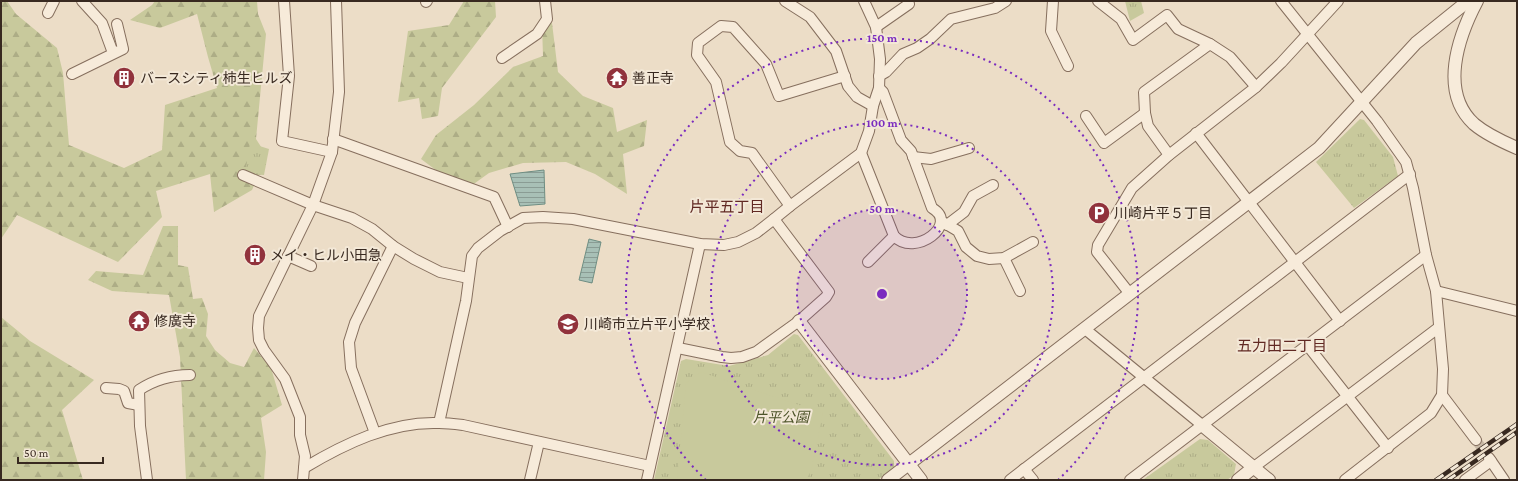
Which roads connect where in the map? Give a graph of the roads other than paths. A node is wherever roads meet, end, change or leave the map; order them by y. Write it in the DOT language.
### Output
graph roads {
  1 [pos="54,1"];
  2 [pos="82,1"];
  3 [pos="284,1"];
  4 [pos="336,1"];
  5 [pos="545,1"];
  6 [pos="785,1"];
  7 [pos="864,1"];
  8 [pos="1006,1"];
  9 [pos="1052,1"];
  10 [pos="1098,1"];
  11 [pos="1282,1"];
  12 [pos="1338,1"];
  13 [pos="1468,1"];
  14 [pos="1476,1"];
  15 [pos="909,4"];
  16 [pos="48,13"];
  17 [pos="118,24"];
  18 [pos="876,27"];
  19 [pos="1308,35"];
  20 [pos="1210,44"];
  21 [pos="113,53"];
  22 [pos="502,58"];
  23 [pos="1068,66"];
  24 [pos="72,74"];
  25 [pos="844,76"];
  26 [pos="879,76"];
  27 [pos="1256,87"];
  28 [pos="879,88"];
  29 [pos="1362,102"];
  30 [pos="873,106"];
  31 [pos="1145,113"];
  32 [pos="1086,116"];
  33 [pos="1196,133"];
  34 [pos="333,138"];
  35 [pos="969,148"];
  36 [pos="1517,148"];
  37 [pos="332,152"];
  38 [pos="861,153"];
  39 [pos="1169,155"];
  40 [pos="913,157"];
  41 [pos="1410,174"];
  42 [pos="242,175"];
  43 [pos="993,185"];
  44 [pos="1249,203"];
  45 [pos="313,205"];
  46 [pos="790,206"];
  47 [pos="774,220"];
  48 [pos="944,223"];
  49 [pos="508,227"];
  50 [pos="894,236"];
  51 [pos="1033,242"];
  52 [pos="700,244"];
  53 [pos="393,246"];
  54 [pos="1426,255"];
  55 [pos="288,256"];
  56 [pos="1004,258"];
  57 [pos="868,262"];
  58 [pos="1296,262"];
  59 [pos="311,266"];
  60 [pos="468,278"];
  61 [pos="1020,291"];
  62 [pos="1436,291"];
  63 [pos="1130,294"];
  64 [pos="1517,311"];
  65 [pos="1340,320"];
  66 [pos="799,321"];
  67 [pos="1438,328"];
  68 [pos="1085,329"];
  69 [pos="1308,346"];
  70 [pos="678,348"];
  71 [pos="190,375"];
  72 [pos="1144,377"];
  73 [pos="106,388"];
  74 [pos="1442,395"];
  75 [pos="1348,397"];
  76 [pos="139,406"];
  77 [pos="439,423"];
  78 [pos="1202,425"];
  79 [pos="375,433"];
  80 [pos="1476,440"];
  81 [pos="539,442"];
  82 [pos="1388,448"];
  83 [pos="909,464"];
  84 [pos="650,466"];
  85 [pos="304,468"];
  86 [pos="1254,468"];
  87 [pos="1024,469"];
  88 [pos="147,480"];
  89 [pos="303,480"];
  90 [pos="530,480"];
  91 [pos="647,480"];
  92 [pos="888,480"];
  93 [pos="921,480"];
  94 [pos="1010,480"];
  95 [pos="1033,480"];
  96 [pos="1130,480"];
  97 [pos="1238,480"];
  98 [pos="1269,480"];
  99 [pos="1346,480"];
  100 [pos="1465,480"];
  101 [pos="1504,480"];
  1 -- 16 [label="street"];
  2 -- 21 [label="street"];
  3 -- 37 [label="street"];
  4 -- 34 [label="street"];
  5 -- 22 [label="street"];
  6 -- 25 [label="street"];
  7 -- 18 [label="street"];
  8 -- 26 [label="street"];
  9 -- 23 [label="street"];
  10 -- 20 [label="street"];
  11 -- 19 [label="street"];
  12 -- 19 [label="street"];
  13 -- 29 [label="street"];
  14 -- 36 [label="street"];
  15 -- 18 [label="street"];
  17 -- 21 [label="street"];
  18 -- 26 [label="street"];
  19 -- 27 [label="street"];
  19 -- 29 [label="street"];
  20 -- 27 [label="street"];
  20 -- 31 [label="street"];
  21 -- 24 [label="street"];
  25 -- 30 [label="street"];
  25 -- 46 [label="street"];
  26 -- 28 [label="street"];
  27 -- 33 [label="street"];
  28 -- 30 [label="street"];
  28 -- 40 [label="street"];
  29 -- 41 [label="street"];
  29 -- 44 [label="street"];
  30 -- 38 [label="street"];
  31 -- 32 [label="street"];
  31 -- 39 [label="street"];
  33 -- 39 [label="street"];
  33 -- 44 [label="street"];
  34 -- 37 [label="street"];
  34 -- 49 [label="street"];
  35 -- 40 [label="street"];
  37 -- 45 [label="street"];
  38 -- 46 [label="street"];
  38 -- 50 [label="street"];
  39 -- 63 [label="street"];
  40 -- 48 [label="street"];
  41 -- 54 [label="street"];
  41 -- 58 [label="street"];
  42 -- 45 [label="street"];
  43 -- 48 [label="street"];
  44 -- 58 [label="street"];
  44 -- 63 [label="street"];
  45 -- 53 [label="street"];
  45 -- 55 [label="street"];
  46 -- 47 [label="street"];
  47 -- 52 [label="street"];
  47 -- 66 [label="street"];
  48 -- 50 [label="street"];
  48 -- 56 [label="street"];
  49 -- 52 [label="street"];
  49 -- 60 [label="street"];
  50 -- 57 [label="street"];
  51 -- 56 [label="street"];
  52 -- 70 [label="street"];
  53 -- 60 [label="street"];
  53 -- 79 [label="street"];
  54 -- 62 [label="street"];
  54 -- 65 [label="street"];
  55 -- 59 [label="street"];
  55 -- 85 [label="street"];
  56 -- 61 [label="street"];
  58 -- 65 [label="street"];
  58 -- 72 [label="street"];
  60 -- 77 [label="street"];
  62 -- 64 [label="street"];
  62 -- 67 [label="street"];
  63 -- 68 [label="street"];
  65 -- 69 [label="street"];
  66 -- 70 [label="street"];
  66 -- 83 [label="street"];
  67 -- 74 [label="street"];
  67 -- 75 [label="street"];
  68 -- 72 [label="street"];
  68 -- 83 [label="street"];
  69 -- 75 [label="street"];
  69 -- 78 [label="street"];
  70 -- 84 [label="street"];
  71 -- 76 [label="street"];
  72 -- 78 [label="street"];
  72 -- 87 [label="street"];
  73 -- 76 [label="street"];
  74 -- 80 [label="street"];
  74 -- 82 [label="street"];
  75 -- 82 [label="street"];
  75 -- 86 [label="street"];
  76 -- 88 [label="street"];
  77 -- 79 [label="street"];
  77 -- 81 [label="street"];
  78 -- 86 [label="street"];
  78 -- 96 [label="street"];
  79 -- 85 [label="street"];
  81 -- 84 [label="street"];
  81 -- 90 [label="street"];
  82 -- 99 [label="street"];
  83 -- 92 [label="street"];
  83 -- 93 [label="street"];
  84 -- 91 [label="street"];
  85 -- 89 [label="street"];
  86 -- 97 [label="street"];
  86 -- 98 [label="street"];
  87 -- 94 [label="street"];
  87 -- 95 [label="street"];
  100 -- 101 [label="street"];
}
